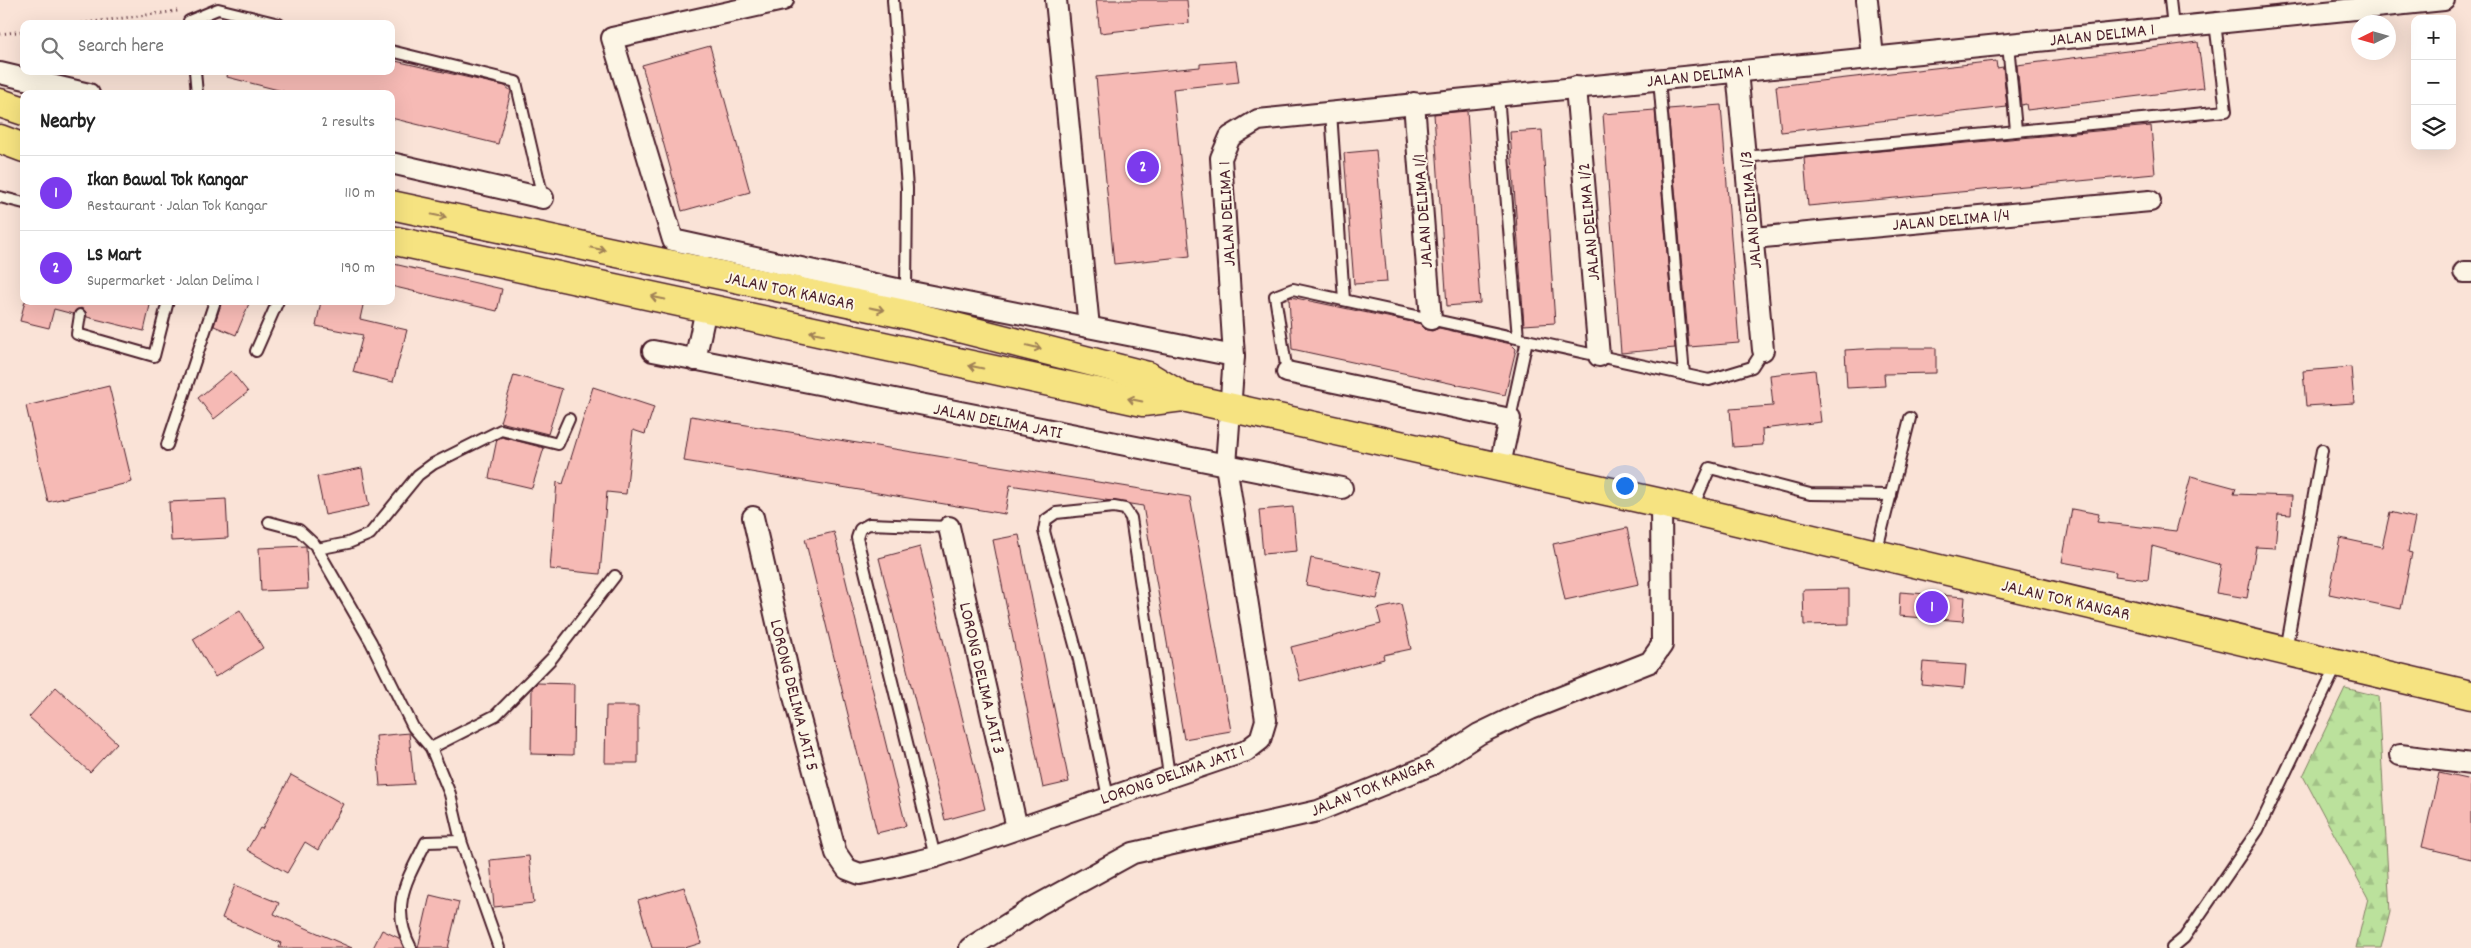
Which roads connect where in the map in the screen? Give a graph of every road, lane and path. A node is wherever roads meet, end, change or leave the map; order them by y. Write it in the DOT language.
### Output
graph roads {
  1 [pos="783,0"];
  2 [pos="893,0"];
  3 [pos="1056,0"];
  4 [pos="1867,0"];
  5 [pos="2170,0"];
  6 [pos="2444,0"];
  7 [pos="187,10"];
  8 [pos="108,20"];
  9 [pos="192,20"];
  10 [pos="263,20"];
  11 [pos="2215,23"];
  12 [pos="2173,27"];
  13 [pos="20,32"];
  14 [pos="0,34"];
  15 [pos="2008,44"];
  16 [pos="395,52"];
  17 [pos="1874,57"];
  18 [pos="1737,71"];
  19 [pos="0,73"];
  20 [pos="195,75"];
  21 [pos="1659,79"];
  22 [pos="1576,87"];
  23 [pos="72,90"];
  24 [pos="197,90"];
  25 [pos="1498,95"];
  26 [pos="0,103"];
  27 [pos="1414,104"];
  28 [pos="20,110"];
  29 [pos="1331,112"];
  30 [pos="2016,130"];
  31 [pos="0,139"];
  32 [pos="20,146"];
  33 [pos="1745,157"];
  34 [pos="395,164"];
  35 [pos="0,196"];
  36 [pos="543,198"];
  37 [pos="2150,201"];
  38 [pos="20,202"];
  39 [pos="395,206"];
  40 [pos="1752,238"];
  41 [pos="395,241"];
  42 [pos="1344,300"];
  43 [pos="905,302"];
  44 [pos="167,305"];
  45 [pos="214,305"];
  46 [pos="276,305"];
  47 [pos="706,309"];
  48 [pos="80,315"];
  49 [pos="1430,319"];
  50 [pos="1089,327"];
  51 [pos="1523,339"];
  52 [pos="1763,350"];
  53 [pos="256,351"];
  54 [pos="653,351"];
  55 [pos="1234,356"];
  56 [pos="1599,356"];
  57 [pos="695,360"];
  58 [pos="1287,372"];
  59 [pos="1684,375"];
  60 [pos="1183,396"];
  61 [pos="1231,407"];
  62 [pos="1910,418"];
  63 [pos="569,419"];
  64 [pos="1510,419"];
  65 [pos="167,445"];
  66 [pos="2322,450"];
  67 [pos="1226,465"];
  68 [pos="1500,465"];
  69 [pos="1342,488"];
  70 [pos="1890,494"];
  71 [pos="1662,503"];
  72 [pos="1692,510"];
  73 [pos="753,517"];
  74 [pos="269,522"];
  75 [pos="949,528"];
  76 [pos="318,549"];
  77 [pos="1876,554"];
  78 [pos="615,576"];
  79 [pos="2286,651"];
  80 [pos="2337,664"];
  81 [pos="2471,695"];
  82 [pos="431,748"];
  83 [pos="2400,755"];
  84 [pos="2471,764"];
  85 [pos="1169,775"];
  86 [pos="1108,797"];
  87 [pos="1017,828"];
  88 [pos="460,841"];
  89 [pos="935,857"];
  90 [pos="847,869"];
  91 [pos="978,946"];
  92 [pos="497,947"];
  93 [pos="411,948"];
  94 [pos="2172,948"];
  1 -- 43 [label="street"];
  2 -- 43 [label="lane"];
  3 -- 50 [label="street"];
  4 -- 17 [label="street"];
  5 -- 12 [label="lane"];
  6 -- 11 [label="street, JALAN DELIMA 1"];
  7 -- 8 [label="path"];
  9 -- 10 [label="lane"];
  11 -- 12 [label="street, JALAN DELIMA 1"];
  11 -- 30 [label="lane"];
  12 -- 15 [label="street, JALAN DELIMA 1"];
  13 -- 14 [label="path"];
  15 -- 17 [label="street, JALAN DELIMA 1"];
  15 -- 30 [label="lane"];
  16 -- 36 [label="lane"];
  17 -- 18 [label="street, JALAN DELIMA 1"];
  18 -- 21 [label="street, JALAN DELIMA 1"];
  18 -- 33 [label="street, JALAN DELIMA 1/3"];
  19 -- 23 [label="street"];
  20 -- 24 [label="lane"];
  21 -- 22 [label="street, JALAN DELIMA 1"];
  21 -- 59 [label="lane"];
  22 -- 25 [label="street, JALAN DELIMA 1"];
  22 -- 56 [label="street, JALAN DELIMA 1/2"];
  25 -- 27 [label="street, JALAN DELIMA 1"];
  25 -- 51 [label="lane"];
  26 -- 28 [label="main road"];
  27 -- 29 [label="street, JALAN DELIMA 1"];
  27 -- 49 [label="street, JALAN DELIMA 1/1"];
  29 -- 42 [label="lane"];
  29 -- 55 [label="street, JALAN DELIMA 1"];
  30 -- 33 [label="lane"];
  31 -- 32 [label="main road"];
  33 -- 40 [label="street, JALAN DELIMA 1/3"];
  34 -- 36 [label="street"];
  35 -- 38 [label="lane"];
  37 -- 40 [label="street, JALAN DELIMA 1/4"];
  39 -- 43 [label="main road, JALAN TOK KANGAR, one-way"];
  40 -- 52 [label="street, JALAN DELIMA 1/3"];
  47 -- 41 [label="main road, JALAN TOK KANGAR, one-way"];
  42 -- 49 [label="lane"];
  42 -- 58 [label="lane"];
  43 -- 50 [label="street"];
  43 -- 60 [label="main road, JALAN TOK KANGAR, one-way"];
  44 -- 48 [label="lane"];
  45 -- 65 [label="lane"];
  46 -- 53 [label="lane"];
  47 -- 57 [label="street"];
  60 -- 47 [label="main road, JALAN TOK KANGAR, one-way"];
  49 -- 51 [label="lane"];
  50 -- 55 [label="street"];
  51 -- 56 [label="lane"];
  51 -- 64 [label="lane"];
  52 -- 59 [label="lane"];
  54 -- 57 [label="street, JALAN DELIMA JATI"];
  55 -- 61 [label="street, JALAN DELIMA 1"];
  56 -- 59 [label="lane"];
  57 -- 67 [label="street, JALAN DELIMA JATI"];
  58 -- 64 [label="street"];
  60 -- 61 [label="main road, JALAN TOK KANGAR"];
  61 -- 67 [label="street, LORONG DELIMA JATI 1"];
  61 -- 68 [label="main road, JALAN TOK KANGAR"];
  62 -- 70 [label="lane"];
  63 -- 76 [label="lane"];
  64 -- 68 [label="street"];
  66 -- 79 [label="lane"];
  67 -- 69 [label="street, JALAN DELIMA JATI"];
  67 -- 85 [label="street, LORONG DELIMA JATI 1"];
  68 -- 71 [label="main road, JALAN TOK KANGAR"];
  70 -- 72 [label="lane"];
  70 -- 77 [label="lane"];
  71 -- 72 [label="main road, JALAN TOK KANGAR"];
  71 -- 91 [label="street, JALAN TOK KANGAR"];
  72 -- 77 [label="main road, JALAN TOK KANGAR"];
  73 -- 90 [label="street, LORONG DELIMA JATI 5"];
  74 -- 76 [label="lane"];
  75 -- 87 [label="street, LORONG DELIMA JATI 3"];
  75 -- 89 [label="lane"];
  76 -- 82 [label="lane"];
  77 -- 79 [label="main road, JALAN TOK KANGAR"];
  78 -- 82 [label="lane"];
  79 -- 80 [label="main road, JALAN TOK KANGAR"];
  80 -- 81 [label="main road, JALAN TOK KANGAR"];
  80 -- 94 [label="lane"];
  82 -- 88 [label="lane"];
  83 -- 84 [label="street"];
  85 -- 86 [label="street, LORONG DELIMA JATI 1"];
  85 -- 86 [label="lane"];
  86 -- 87 [label="street, LORONG DELIMA JATI 1"];
  87 -- 89 [label="street, LORONG DELIMA JATI 1"];
  88 -- 92 [label="lane"];
  88 -- 93 [label="lane"];
  89 -- 90 [label="street, LORONG DELIMA JATI 1"];
}
